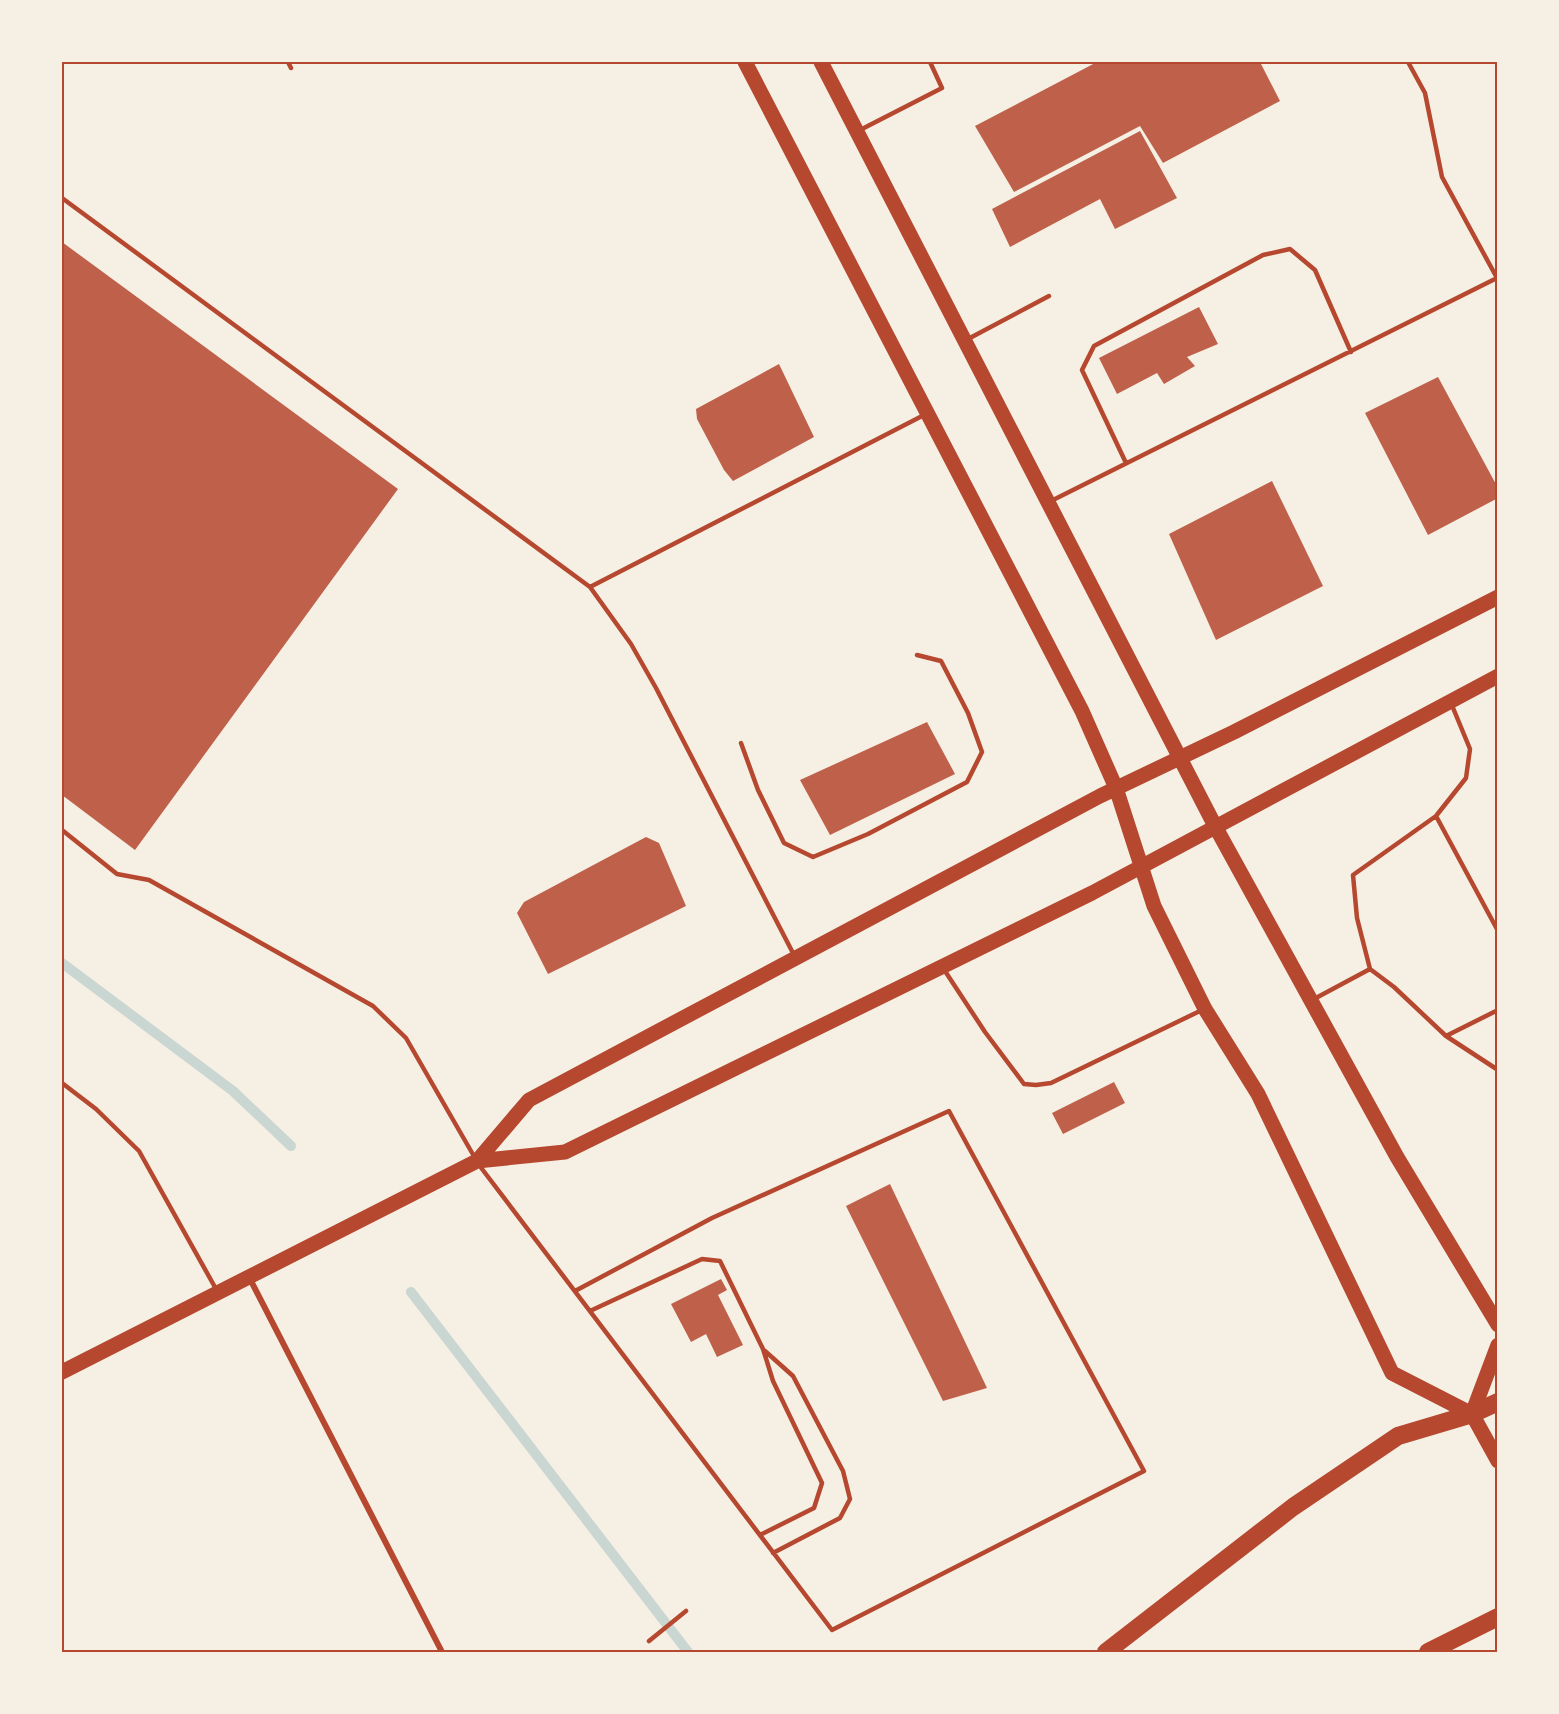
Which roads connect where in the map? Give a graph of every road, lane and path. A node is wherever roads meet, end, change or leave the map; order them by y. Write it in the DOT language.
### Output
graph roads {
  1 [pos="288,62"];
  2 [pos="745,62"];
  3 [pos="821,62"];
  4 [pos="930,62"];
  5 [pos="1408,62"];
  6 [pos="291,68"];
  7 [pos="857,132"];
  8 [pos="62,198"];
  9 [pos="1497,279"];
  10 [pos="1049,296"];
  11 [pos="965,340"];
  12 [pos="1351,352"];
  13 [pos="928,413"];
  14 [pos="1126,463"];
  15 [pos="1049,502"];
  16 [pos="590,587"];
  17 [pos="1497,597"];
  18 [pos="917,655"];
  19 [pos="1497,676"];
  20 [pos="1450,701"];
  21 [pos="741,743"];
  22 [pos="1180,758"];
  23 [pos="1116,788"];
  24 [pos="1436,816"];
  25 [pos="1215,826"];
  26 [pos="62,830"];
  27 [pos="1141,867"];
  28 [pos="1497,931"];
  29 [pos="795,958"];
  30 [pos="942,967"];
  31 [pos="1370,969"];
  32 [pos="1310,1002"];
  33 [pos="1205,1009"];
  34 [pos="1497,1010"];
  35 [pos="1446,1036"];
  36 [pos="1497,1070"];
  37 [pos="62,1083"];
  38 [pos="477,1161"];
  39 [pos="249,1277"];
  40 [pos="575,1291"];
  41 [pos="218,1292"];
  42 [pos="590,1311"];
  43 [pos="1497,1325"];
  44 [pos="1497,1345"];
  45 [pos="763,1349"];
  46 [pos="62,1371"];
  47 [pos="1497,1402"];
  48 [pos="1472,1414"];
  49 [pos="1497,1461"];
  50 [pos="760,1535"];
  51 [pos="773,1553"];
  52 [pos="686,1611"];
  53 [pos="1497,1617"];
  54 [pos="649,1641"];
  55 [pos="442,1653"];
  56 [pos="1106,1653"];
  57 [pos="1428,1653"];
  1 -- 6 [label="lane"];
  2 -- 13 [label="main road"];
  3 -- 7 [label="main road"];
  4 -- 7 [label="lane"];
  5 -- 9 [label="lane"];
  7 -- 11 [label="main road"];
  8 -- 16 [label="lane"];
  9 -- 12 [label="lane"];
  10 -- 11 [label="lane"];
  11 -- 15 [label="main road"];
  12 -- 14 [label="lane"];
  12 -- 14 [label="lane"];
  13 -- 16 [label="lane"];
  13 -- 23 [label="main road"];
  14 -- 15 [label="lane"];
  15 -- 22 [label="main road"];
  16 -- 29 [label="lane"];
  17 -- 22 [label="main road"];
  18 -- 21 [label="lane"];
  19 -- 20 [label="main road"];
  20 -- 24 [label="lane"];
  20 -- 25 [label="main road"];
  22 -- 23 [label="main road"];
  22 -- 25 [label="main road"];
  23 -- 27 [label="main road"];
  23 -- 29 [label="main road"];
  24 -- 28 [label="lane"];
  24 -- 31 [label="lane"];
  25 -- 27 [label="main road"];
  25 -- 32 [label="main road"];
  26 -- 38 [label="lane"];
  27 -- 30 [label="main road"];
  27 -- 33 [label="main road"];
  29 -- 38 [label="main road"];
  30 -- 33 [label="lane"];
  30 -- 38 [label="main road"];
  31 -- 32 [label="lane"];
  31 -- 35 [label="lane"];
  32 -- 43 [label="main road"];
  33 -- 48 [label="main road"];
  34 -- 35 [label="lane"];
  35 -- 36 [label="lane"];
  37 -- 41 [label="lane"];
  38 -- 39 [label="main road"];
  38 -- 40 [label="lane"];
  39 -- 41 [label="main road"];
  39 -- 55 [label="street"];
  40 -- 42 [label="lane"];
  40 -- 51 [label="lane"];
  41 -- 46 [label="main road"];
  42 -- 45 [label="lane"];
  42 -- 50 [label="lane"];
  44 -- 48 [label="main road"];
  45 -- 50 [label="lane"];
  45 -- 51 [label="lane"];
  47 -- 48 [label="highway"];
  48 -- 49 [label="main road"];
  48 -- 56 [label="highway"];
  50 -- 51 [label="lane"];
  52 -- 54 [label="lane"];
  53 -- 57 [label="highway"];
}
